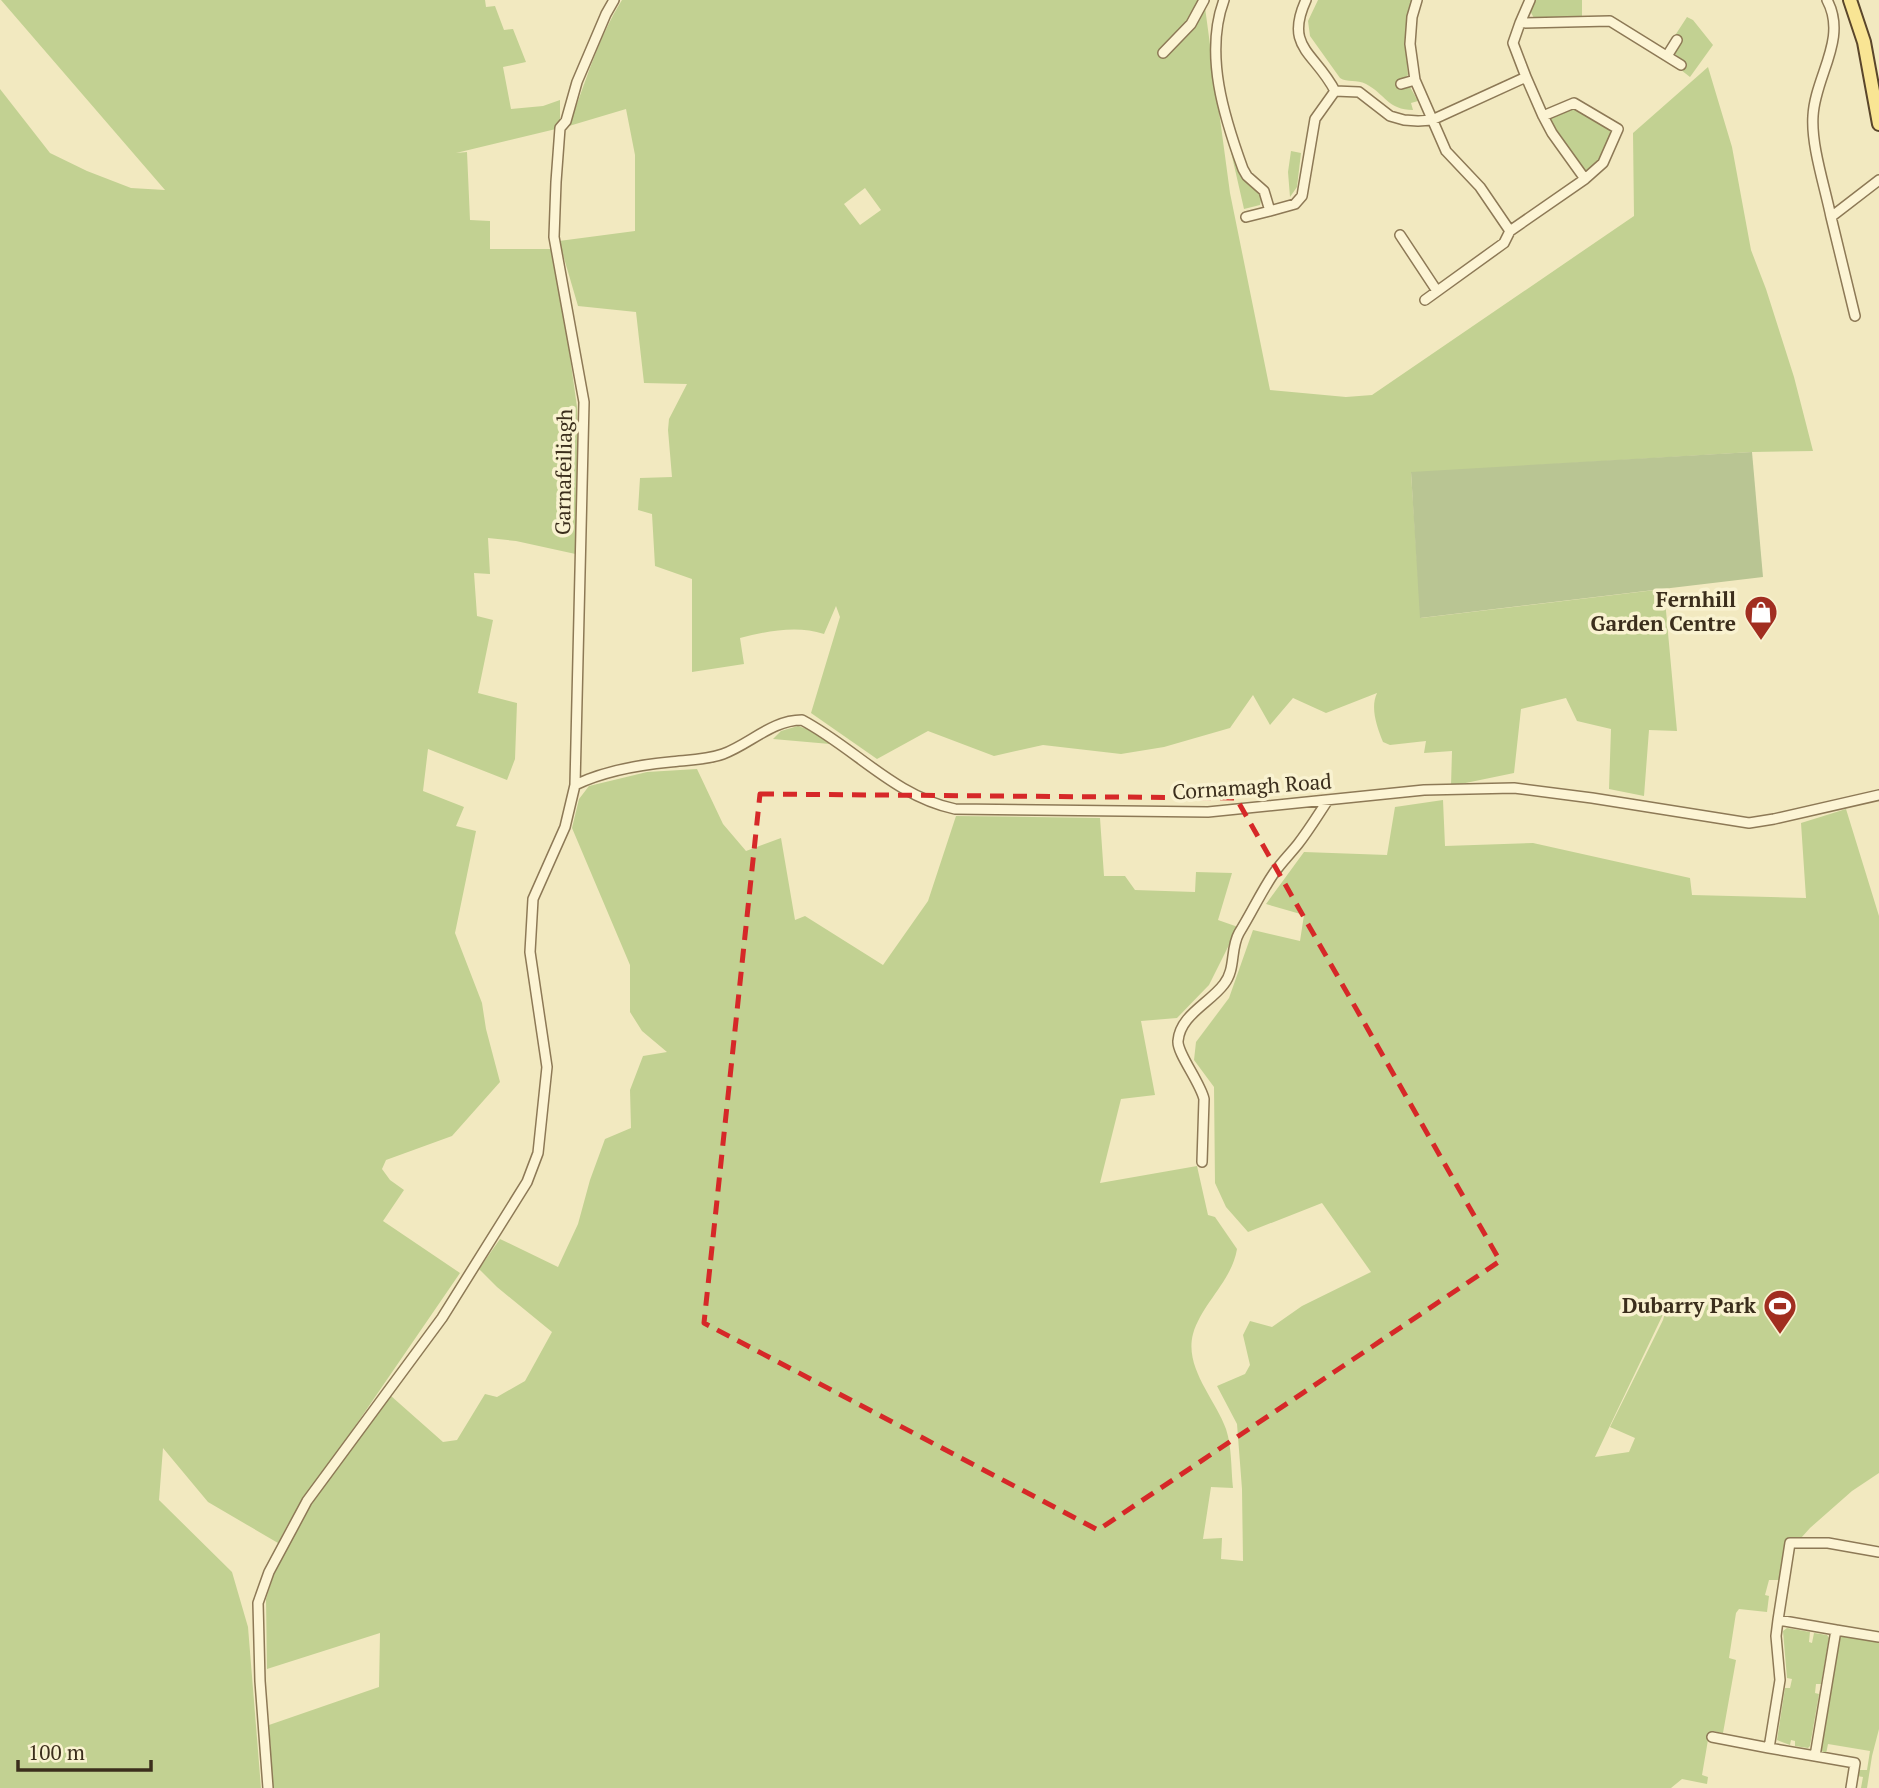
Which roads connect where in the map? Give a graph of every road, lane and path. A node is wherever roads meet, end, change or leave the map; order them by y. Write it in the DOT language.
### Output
graph roads {
  1 [pos="614,0"];
  2 [pos="1205,0"];
  3 [pos="1224,0"];
  4 [pos="1306,0"];
  5 [pos="1417,0"];
  6 [pos="1530,0"];
  7 [pos="1827,0"];
  8 [pos="1850,0"];
  9 [pos="1520,23"];
  10 [pos="1677,40"];
  11 [pos="1163,53"];
  12 [pos="1667,56"];
  13 [pos="1681,65"];
  14 [pos="1526,77"];
  15 [pos="1415,80"];
  16 [pos="1401,84"];
  17 [pos="1335,90"];
  18 [pos="1543,116"];
  19 [pos="1432,120"];
  20 [pos="1879,124"];
  21 [pos="1585,178"];
  22 [pos="1879,180"];
  23 [pos="1270,211"];
  24 [pos="1246,217"];
  25 [pos="1831,217"];
  26 [pos="1510,231"];
  27 [pos="1400,235"];
  28 [pos="1437,291"];
  29 [pos="1425,300"];
  30 [pos="1855,316"];
  31 [pos="575,785"];
  32 [pos="1879,795"];
  33 [pos="1328,800"];
  34 [pos="1202,1162"];
  35 [pos="1879,1552"];
  36 [pos="1779,1620"];
  37 [pos="1836,1630"];
  38 [pos="1879,1637"];
  39 [pos="1712,1737"];
  40 [pos="1769,1748"];
  41 [pos="1815,1756"];
  42 [pos="268,1788"];
  43 [pos="1851,1788"];
  1 -- 31 [label="street, Garnafeiliagh"];
  2 -- 11 [label="street"];
  3 -- 23 [label="street"];
  4 -- 17 [label="street"];
  5 -- 15 [label="street"];
  6 -- 9 [label="street"];
  7 -- 25 [label="street"];
  8 -- 20 [label="main road"];
  9 -- 12 [label="street"];
  9 -- 14 [label="street"];
  10 -- 12 [label="street"];
  12 -- 13 [label="street"];
  14 -- 18 [label="street"];
  14 -- 19 [label="street"];
  15 -- 16 [label="street"];
  15 -- 19 [label="street"];
  17 -- 19 [label="street"];
  17 -- 23 [label="street"];
  18 -- 21 [label="street"];
  18 -- 21 [label="street"];
  19 -- 26 [label="street"];
  21 -- 26 [label="street"];
  22 -- 25 [label="street"];
  23 -- 24 [label="street"];
  25 -- 30 [label="street"];
  26 -- 28 [label="street"];
  27 -- 28 [label="street"];
  28 -- 29 [label="street"];
  31 -- 33 [label="street, Cornamagh Road"];
  31 -- 42 [label="street, Garnafeiliagh"];
  32 -- 33 [label="street, Cornamagh Road"];
  33 -- 34 [label="street"];
  35 -- 36 [label="street"];
  36 -- 37 [label="street"];
  36 -- 40 [label="street"];
  37 -- 38 [label="street"];
  37 -- 41 [label="street"];
  39 -- 40 [label="street"];
  40 -- 41 [label="street"];
  41 -- 43 [label="street"];
}
